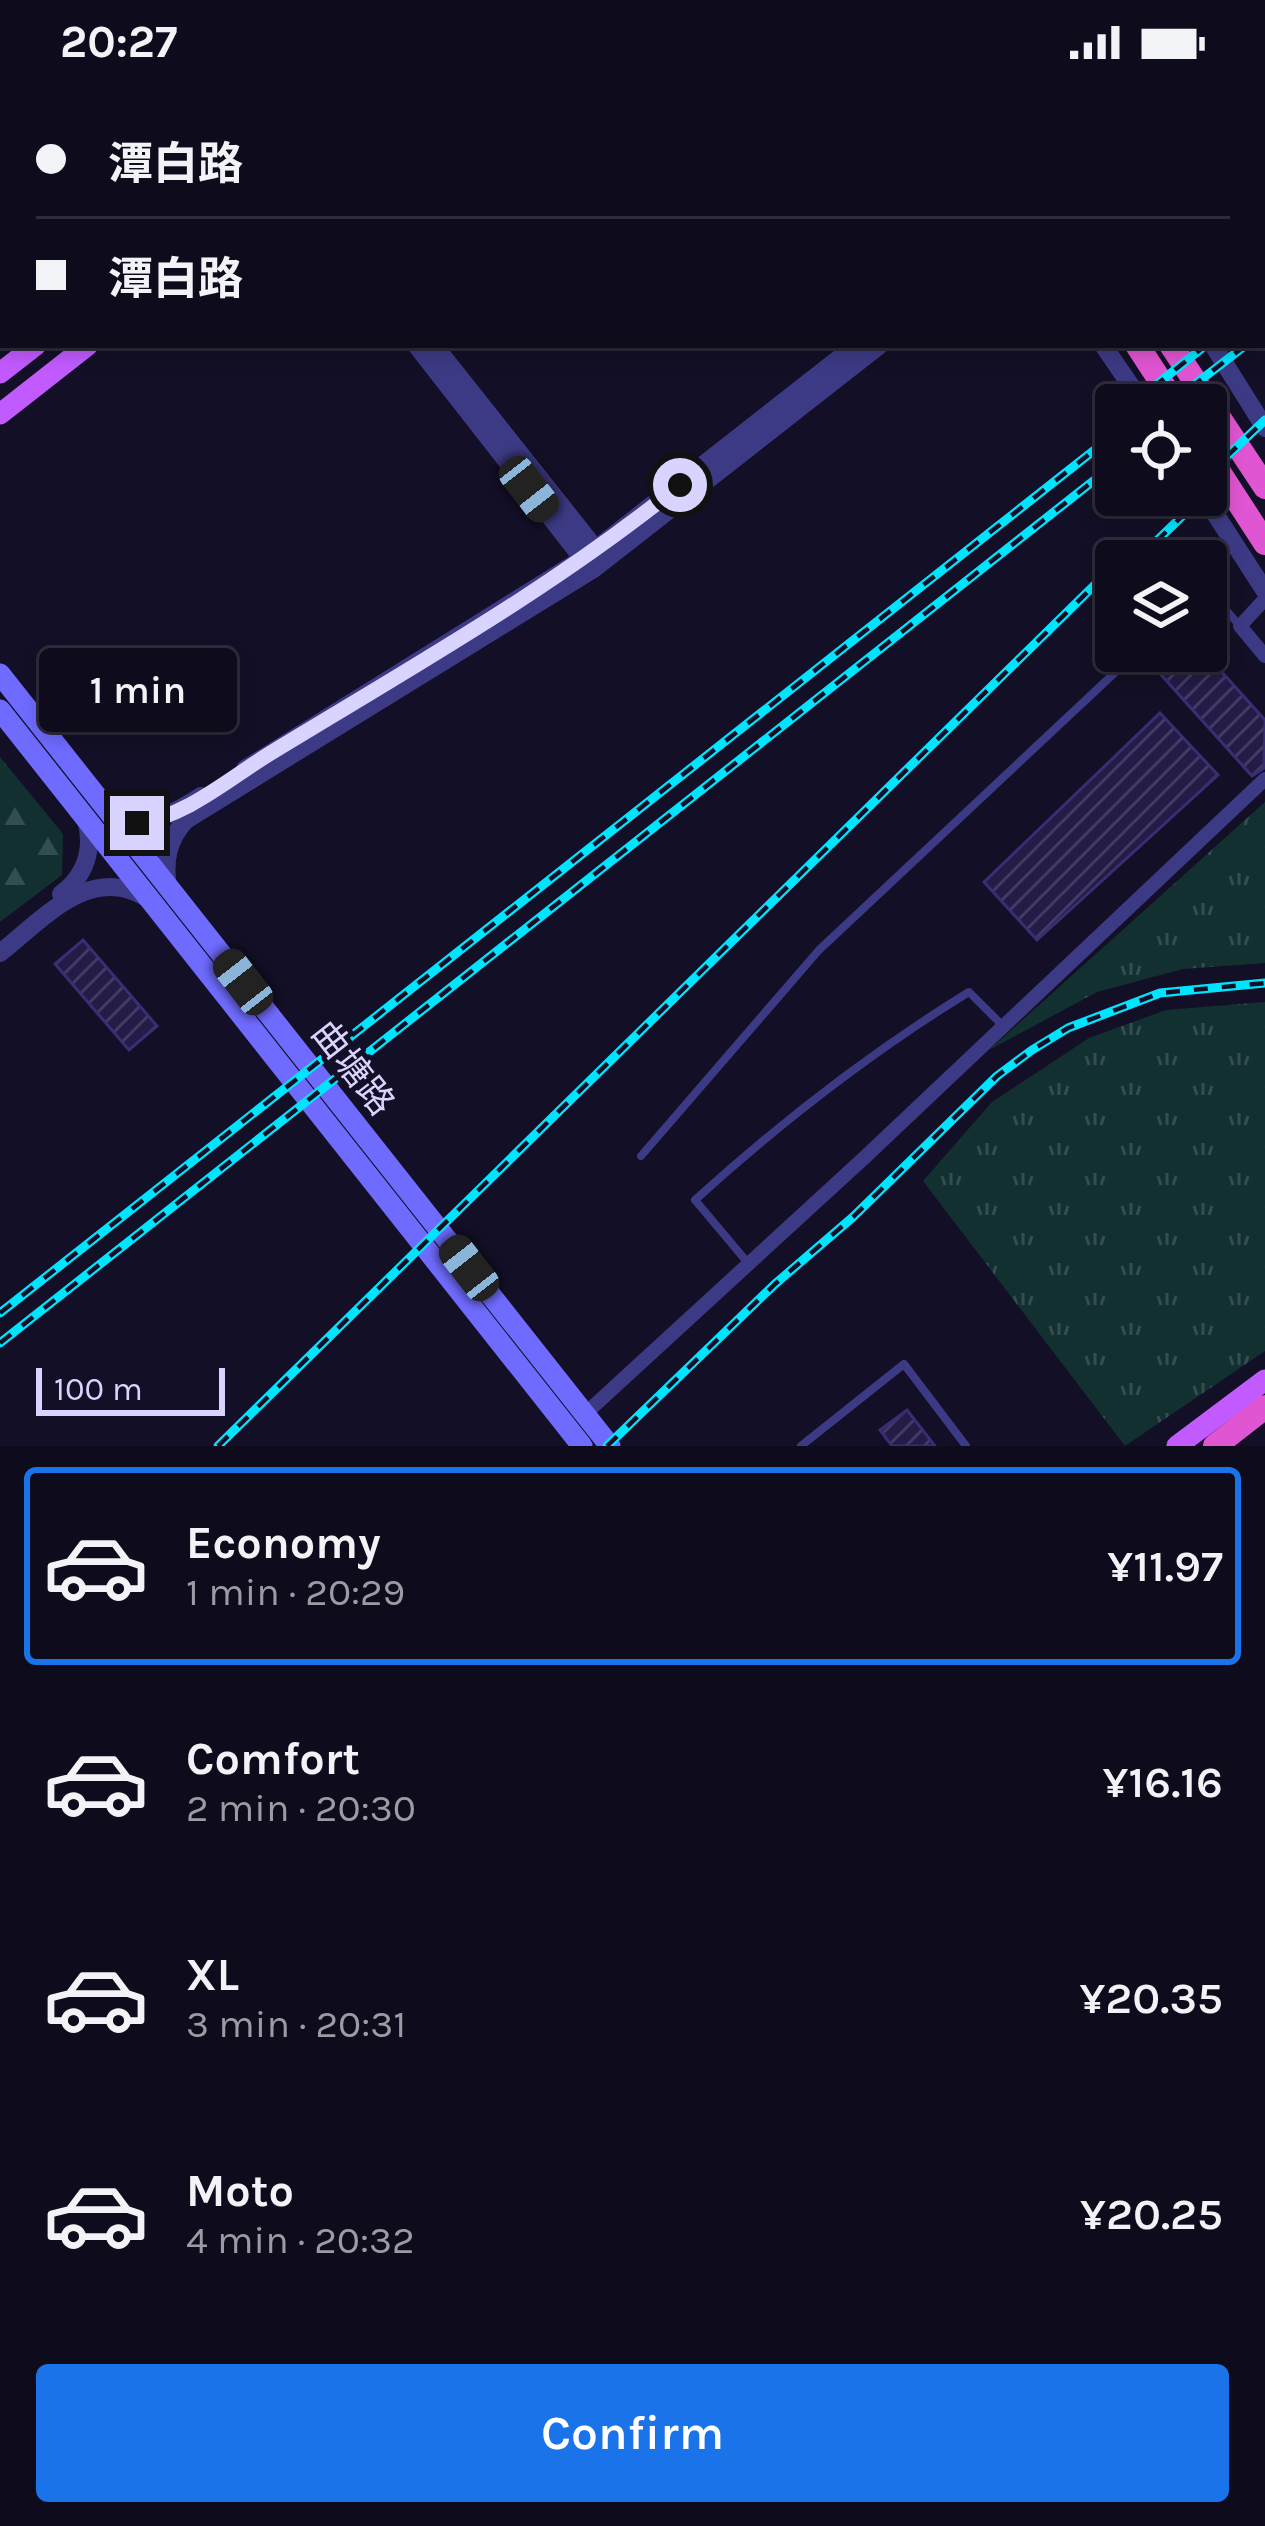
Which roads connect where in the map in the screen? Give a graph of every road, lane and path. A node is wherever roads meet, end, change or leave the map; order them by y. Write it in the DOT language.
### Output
graph roads {
  1 [pos="32,348"];
  2 [pos="84,348"];
  3 [pos="419,348"];
  4 [pos="436,348"];
  5 [pos="852,348"];
  6 [pos="876,348"];
  7 [pos="1104,348"];
  8 [pos="1139,348"];
  9 [pos="1173,348"];
  10 [pos="1215,348"];
  11 [pos="0,373"];
  12 [pos="1129,384"];
  13 [pos="1162,384"];
  14 [pos="0,414"];
  15 [pos="1265,428"];
  16 [pos="1227,484"];
  17 [pos="1265,487"];
  18 [pos="1216,516"];
  19 [pos="565,523"];
  20 [pos="627,526"];
  21 [pos="1265,543"];
  22 [pos="594,560"];
  23 [pos="549,581"];
  24 [pos="1265,595"];
  25 [pos="1227,611"];
  26 [pos="1240,626"];
  27 [pos="1265,656"];
  28 [pos="1116,672"];
  29 [pos="0,674"];
  30 [pos="0,710"];
  31 [pos="1265,779"];
  32 [pos="94,812"];
  33 [pos="160,895"];
  34 [pos="0,942"];
  35 [pos="0,953"];
  36 [pos="1003,1025"];
  37 [pos="641,1156"];
  38 [pos="748,1263"];
  39 [pos="1265,1380"];
  40 [pos="1265,1407"];
  41 [pos="584,1414"];
  42 [pos="1265,1425"];
  43 [pos="582,1446"];
  44 [pos="610,1446"];
  45 [pos="801,1446"];
  46 [pos="966,1446"];
  47 [pos="1177,1446"];
  48 [pos="1215,1446"];
  49 [pos="1237,1446"];
  1 -- 11 [label="main road"];
  2 -- 14 [label="main road"];
  3 -- 19 [label="street"];
  4 -- 19 [label="street"];
  5 -- 20 [label="street"];
  6 -- 22 [label="street"];
  7 -- 12 [label="street"];
  8 -- 13 [label="highway"];
  9 -- 17 [label="highway"];
  10 -- 15 [label="street"];
  16 -- 21 [label="highway"];
  18 -- 24 [label="street"];
  19 -- 20 [label="street"];
  19 -- 22 [label="street"];
  19 -- 23 [label="street"];
  20 -- 22 [label="street"];
  22 -- 23 [label="street"];
  22 -- 33 [label="street"];
  23 -- 32 [label="street"];
  24 -- 26 [label="street"];
  25 -- 26 [label="lane"];
  26 -- 27 [label="street"];
  28 -- 37 [label="lane"];
  29 -- 32 [label="main road, 曲塘路"];
  30 -- 32 [label="main road, 曲塘路"];
  31 -- 36 [label="street"];
  32 -- 33 [label="main road, 曲塘路"];
  32 -- 34 [label="street"];
  33 -- 35 [label="street"];
  33 -- 41 [label="main road, 曲塘路"];
  33 -- 43 [label="main road, 曲塘路"];
  36 -- 38 [label="street"];
  36 -- 38 [label="lane"];
  38 -- 41 [label="street"];
  39 -- 47 [label="main road"];
  40 -- 48 [label="highway"];
  41 -- 44 [label="main road, 曲塘路"];
  42 -- 49 [label="highway"];
  45 -- 46 [label="lane"];
}
